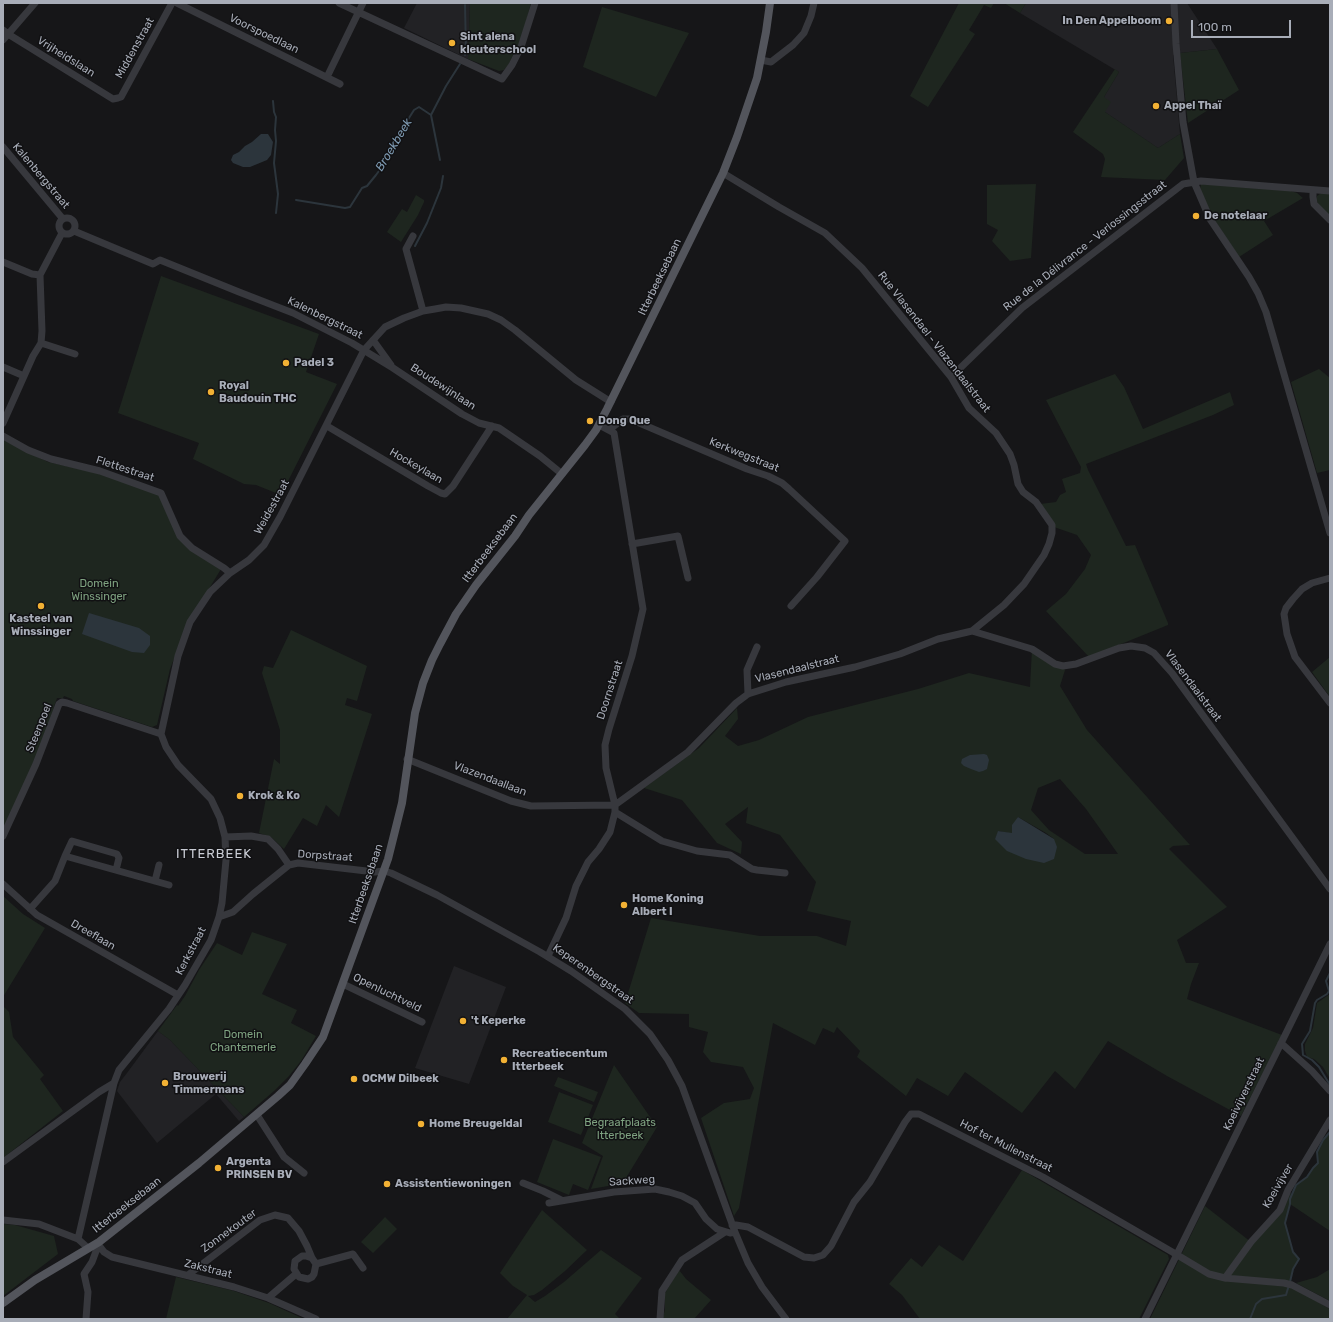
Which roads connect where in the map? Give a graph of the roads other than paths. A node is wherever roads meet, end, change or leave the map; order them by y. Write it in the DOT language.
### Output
graph roads {
  1 [pos="35,3"];
  2 [pos="172,3"];
  3 [pos="177,3"];
  4 [pos="339,3"];
  5 [pos="363,3"];
  6 [pos="535,3"];
  7 [pos="770,3"];
  8 [pos="814,3"];
  9 [pos="1174,3"];
  10 [pos="358,12"];
  11 [pos="5,35"];
  12 [pos="761,60"];
  13 [pos="327,77"];
  14 [pos="340,84"];
  15 [pos="113,99"];
  16 [pos="3,147"];
  17 [pos="723,173"];
  18 [pos="1194,182"];
  19 [pos="1313,190"];
  20 [pos="1330,191"];
  21 [pos="63,219"];
  22 [pos="1330,220"];
  23 [pos="74,231"];
  24 [pos="62,233"];
  25 [pos="413,236"];
  26 [pos="3,262"];
  27 [pos="40,275"];
  28 [pos="423,311"];
  29 [pos="373,340"];
  30 [pos="41,343"];
  31 [pos="364,350"];
  32 [pos="75,354"];
  33 [pos="3,367"];
  34 [pos="393,368"];
  35 [pos="24,376"];
  36 [pos="951,378"];
  37 [pos="611,402"];
  38 [pos="3,423"];
  39 [pos="599,425"];
  40 [pos="327,426"];
  41 [pos="492,426"];
  42 [pos="609,430"];
  43 [pos="3,436"];
  44 [pos="562,474"];
  45 [pos="1330,533"];
  46 [pos="632,544"];
  47 [pos="230,573"];
  48 [pos="688,578"];
  49 [pos="1330,578"];
  50 [pos="791,606"];
  51 [pos="975,629"];
  52 [pos="757,647"];
  53 [pos="748,694"];
  54 [pos="1330,702"];
  55 [pos="161,734"];
  56 [pos="407,758"];
  57 [pos="615,809"];
  58 [pos="3,836"];
  59 [pos="225,837"];
  60 [pos="65,856"];
  61 [pos="159,865"];
  62 [pos="288,865"];
  63 [pos="116,870"];
  64 [pos="384,871"];
  65 [pos="785,873"];
  66 [pos="155,881"];
  67 [pos="3,884"];
  68 [pos="169,885"];
  69 [pos="1330,889"];
  70 [pos="30,910"];
  71 [pos="219,917"];
  72 [pos="1330,944"];
  73 [pos="548,956"];
  74 [pos="343,984"];
  75 [pos="178,996"];
  76 [pos="422,1022"];
  77 [pos="1281,1043"];
  78 [pos="114,1083"];
  79 [pos="1330,1091"];
  80 [pos="257,1115"];
  81 [pos="1330,1120"];
  82 [pos="3,1162"];
  83 [pos="304,1173"];
  84 [pos="523,1183"];
  85 [pos="561,1200"];
  86 [pos="549,1204"];
  87 [pos="3,1220"];
  88 [pos="734,1228"];
  89 [pos="725,1232"];
  90 [pos="78,1239"];
  91 [pos="97,1244"];
  92 [pos="88,1248"];
  93 [pos="1177,1254"];
  94 [pos="314,1261"];
  95 [pos="363,1268"];
  96 [pos="296,1274"];
  97 [pos="188,1275"];
  98 [pos="1225,1278"];
  99 [pos="268,1298"];
  100 [pos="3,1303"];
  101 [pos="1330,1305"];
  102 [pos="86,1319"];
  103 [pos="316,1319"];
  104 [pos="660,1319"];
  105 [pos="786,1319"];
  106 [pos="1145,1319"];
  1 -- 11 [label="street"];
  2 -- 15 [label="street, Middenstraat"];
  3 -- 13 [label="street, Voorspoedlaan"];
  4 -- 10 [label="street"];
  5 -- 10 [label="street"];
  6 -- 10 [label="street"];
  7 -- 12 [label="main road, Itterbeeksebaan"];
  8 -- 12 [label="street"];
  9 -- 18 [label="street"];
  10 -- 13 [label="street"];
  11 -- 15 [label="street, Vrijheidslaan"];
  12 -- 17 [label="main road, Itterbeeksebaan"];
  13 -- 14 [label="street, Voorspoedlaan"];
  16 -- 21 [label="street, Kalenbergstraat"];
  17 -- 36 [label="street, Rue Vlasendael - Vlazendaalstraat"];
  17 -- 37 [label="main road, Itterbeeksebaan"];
  18 -- 19 [label="street"];
  18 -- 36 [label="street, Rue de la Délivrance - Verlossingsstraat"];
  18 -- 45 [label="street"];
  19 -- 20 [label="street"];
  19 -- 22 [label="street"];
  21 -- 23 [label="street, Kalenbergstraat"];
  21 -- 24 [label="street, Kalenbergstraat"];
  23 -- 24 [label="street"];
  23 -- 31 [label="street, Kalenbergstraat"];
  24 -- 27 [label="street"];
  25 -- 28 [label="street"];
  26 -- 27 [label="street"];
  27 -- 30 [label="street"];
  28 -- 29 [label="street, Kalenbergstraat"];
  28 -- 37 [label="street, Kalenbergstraat"];
  29 -- 31 [label="street, Kalenbergstraat"];
  29 -- 34 [label="street, Boudewijnlaan"];
  30 -- 32 [label="street"];
  30 -- 35 [label="street"];
  31 -- 34 [label="street, Boudewijnlaan"];
  31 -- 40 [label="street, Weidestraat"];
  33 -- 35 [label="street"];
  34 -- 41 [label="street, Boudewijnlaan"];
  35 -- 38 [label="street"];
  36 -- 51 [label="street, Rue Vlasendael - Vlazendaalstraat"];
  37 -- 39 [label="main road, Itterbeeksebaan"];
  39 -- 42 [label="street"];
  39 -- 44 [label="main road, Itterbeeksebaan"];
  40 -- 41 [label="street, Hockeylaan"];
  40 -- 47 [label="street, Weidestraat"];
  41 -- 44 [label="street, Boudewijnlaan"];
  42 -- 46 [label="street, Doornstraat"];
  42 -- 50 [label="street, Kerkwegstraat"];
  43 -- 47 [label="street, Flettestraat"];
  44 -- 56 [label="main road, Itterbeeksebaan"];
  46 -- 48 [label="street"];
  46 -- 57 [label="street, Doornstraat"];
  47 -- 55 [label="street, Weidestraat"];
  49 -- 54 [label="street"];
  51 -- 53 [label="street, Vlasendaalstraat"];
  51 -- 69 [label="street, Vlasendaalstraat"];
  52 -- 53 [label="street"];
  53 -- 57 [label="street, Vlasendaalstraat"];
  55 -- 58 [label="street, Steenpoel"];
  55 -- 59 [label="street, Kerkstraat"];
  56 -- 57 [label="street, Vlazendaallaan"];
  56 -- 64 [label="main road, Itterbeeksebaan"];
  57 -- 65 [label="street"];
  57 -- 73 [label="street"];
  59 -- 62 [label="street, Dorpstraat"];
  59 -- 71 [label="street, Kerkstraat"];
  60 -- 63 [label="street"];
  60 -- 63 [label="street"];
  60 -- 70 [label="street"];
  61 -- 66 [label="street"];
  62 -- 64 [label="street, Dorpstraat"];
  62 -- 71 [label="street, Dorpstraat"];
  63 -- 66 [label="street"];
  64 -- 73 [label="street, Keperenbergstraat"];
  64 -- 74 [label="main road, Itterbeeksebaan"];
  66 -- 68 [label="street"];
  67 -- 70 [label="street, Dreeflaan"];
  70 -- 75 [label="street, Dreeflaan"];
  71 -- 75 [label="street, Kerkstraat"];
  72 -- 77 [label="street, Koeivijverstraat"];
  73 -- 88 [label="street, Keperenbergstraat"];
  74 -- 76 [label="street, Openluchtveld"];
  74 -- 80 [label="main road, Itterbeeksebaan"];
  75 -- 78 [label="street, Kerkstraat"];
  77 -- 79 [label="street"];
  77 -- 93 [label="street, Koeivijverstraat"];
  78 -- 82 [label="street"];
  78 -- 90 [label="street, Kerkstraat"];
  80 -- 83 [label="street"];
  80 -- 91 [label="main road, Itterbeeksebaan"];
  81 -- 98 [label="street, Koeivijver"];
  84 -- 85 [label="street"];
  85 -- 86 [label="street, Sackweg"];
  85 -- 89 [label="street, Sackweg"];
  87 -- 90 [label="street"];
  88 -- 89 [label="street"];
  88 -- 93 [label="street, Hof ter Mullenstraat"];
  88 -- 105 [label="street, Keperenbergstraat"];
  89 -- 104 [label="street"];
  90 -- 92 [label="street"];
  91 -- 92 [label="main road, Itterbeeksebaan"];
  91 -- 97 [label="street, Zakstraat"];
  91 -- 102 [label="street"];
  92 -- 100 [label="main road, Itterbeeksebaan"];
  93 -- 98 [label="street, Hof ter Mullenstraat"];
  93 -- 106 [label="street"];
  94 -- 95 [label="street"];
  94 -- 96 [label="street"];
  94 -- 96 [label="street"];
  94 -- 97 [label="street, Zonnekouter"];
  96 -- 99 [label="street"];
  97 -- 99 [label="street, Zakstraat"];
  98 -- 101 [label="street, Hof ter Mullenstraat"];
  99 -- 103 [label="street, Zakstraat"];
}
